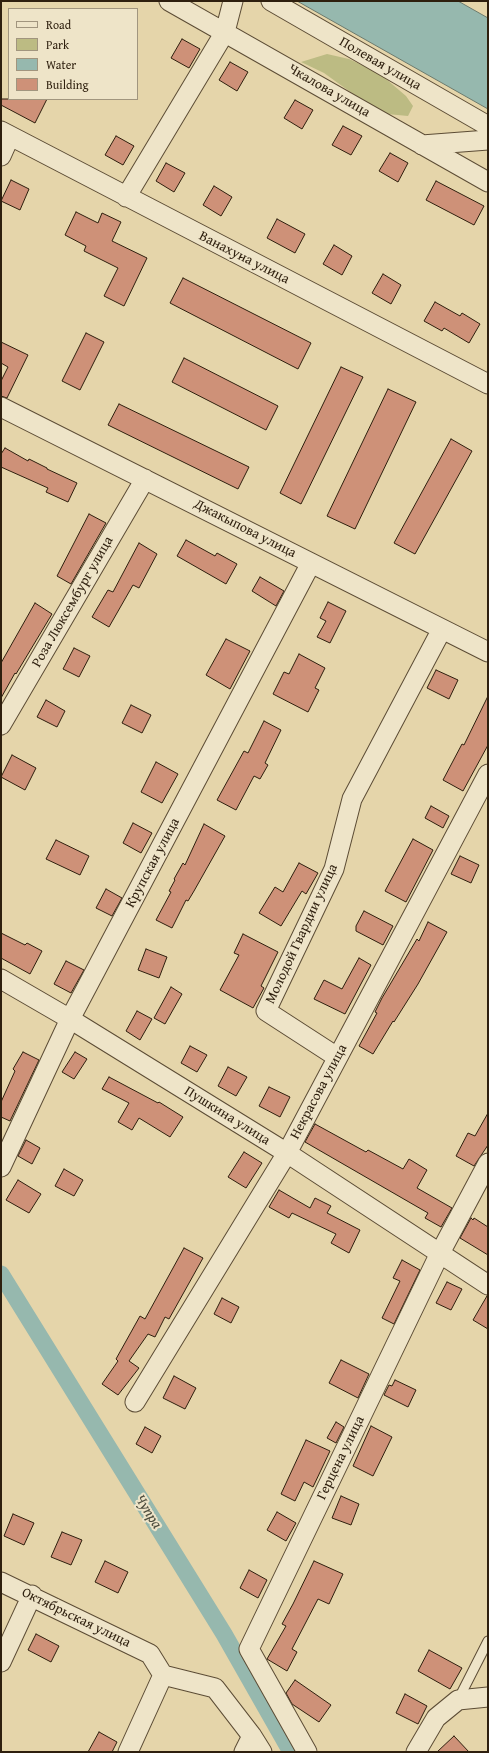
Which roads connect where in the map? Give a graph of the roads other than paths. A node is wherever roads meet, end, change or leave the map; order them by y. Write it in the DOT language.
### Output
graph roads {
  1 [pos="169,1"];
  2 [pos="233,1"];
  3 [pos="271,1"];
  4 [pos="225,32"];
  5 [pos="488,126"];
  6 [pos="6,134"];
  7 [pos="488,140"];
  8 [pos="422,145"];
  9 [pos="1,156"];
  10 [pos="488,182"];
  11 [pos="126,197"];
  12 [pos="488,384"];
  13 [pos="1,407"];
  14 [pos="145,479"];
  15 [pos="311,563"];
  16 [pos="442,629"];
  17 [pos="488,652"];
  18 [pos="1,725"];
  19 [pos="488,774"];
  20 [pos="1,979"];
  21 [pos="70,1019"];
  22 [pos="337,1058"];
  23 [pos="287,1153"];
  24 [pos="488,1163"];
  25 [pos="1,1167"];
  26 [pos="440,1253"];
  27 [pos="488,1285"];
  28 [pos="134,1402"];
  29 [pos="1,1582"];
  30 [pos="32,1596"];
  31 [pos="488,1641"];
  32 [pos="1,1662"];
  33 [pos="163,1675"];
  34 [pos="488,1697"];
  35 [pos="458,1700"];
  36 [pos="253,1747"];
  37 [pos="128,1752"];
  38 [pos="307,1752"];
  39 [pos="416,1752"];
  1 -- 4 [label="street, Чкалова улица"];
  2 -- 4 [label="street"];
  3 -- 5 [label="street, Полевая улица"];
  4 -- 8 [label="street, Чкалова улица"];
  4 -- 11 [label="street"];
  6 -- 9 [label="street"];
  6 -- 11 [label="street, Ванахуна улица"];
  7 -- 8 [label="street"];
  8 -- 10 [label="street, Чкалова улица"];
  11 -- 12 [label="street, Ванахуна улица"];
  13 -- 14 [label="street, Джакыпова улица"];
  14 -- 15 [label="street, Джакыпова улица"];
  14 -- 18 [label="street, Роза Люксембург улица"];
  15 -- 16 [label="street, Джакыпова улица"];
  15 -- 21 [label="street, Крупская улица"];
  16 -- 17 [label="street, Джакыпова улица"];
  16 -- 22 [label="street, Молодой Гвардии улица"];
  19 -- 22 [label="street, Некрасова улица"];
  20 -- 21 [label="street, Пушкина улица"];
  21 -- 23 [label="street, Пушкина улица"];
  21 -- 25 [label="street, Крупская улица"];
  22 -- 23 [label="street, Некрасова улица"];
  23 -- 26 [label="street, Пушкина улица"];
  23 -- 28 [label="street, Некрасова улица"];
  24 -- 26 [label="street, Герцена улица"];
  26 -- 27 [label="street, Пушкина улица"];
  26 -- 38 [label="street, Герцена улица"];
  29 -- 30 [label="street, Октябрьская улица"];
  30 -- 32 [label="street"];
  30 -- 33 [label="street, Октябрьская улица"];
  31 -- 35 [label="lane"];
  33 -- 36 [label="street"];
  33 -- 37 [label="street"];
  34 -- 35 [label="street"];
  35 -- 39 [label="street"];
}
